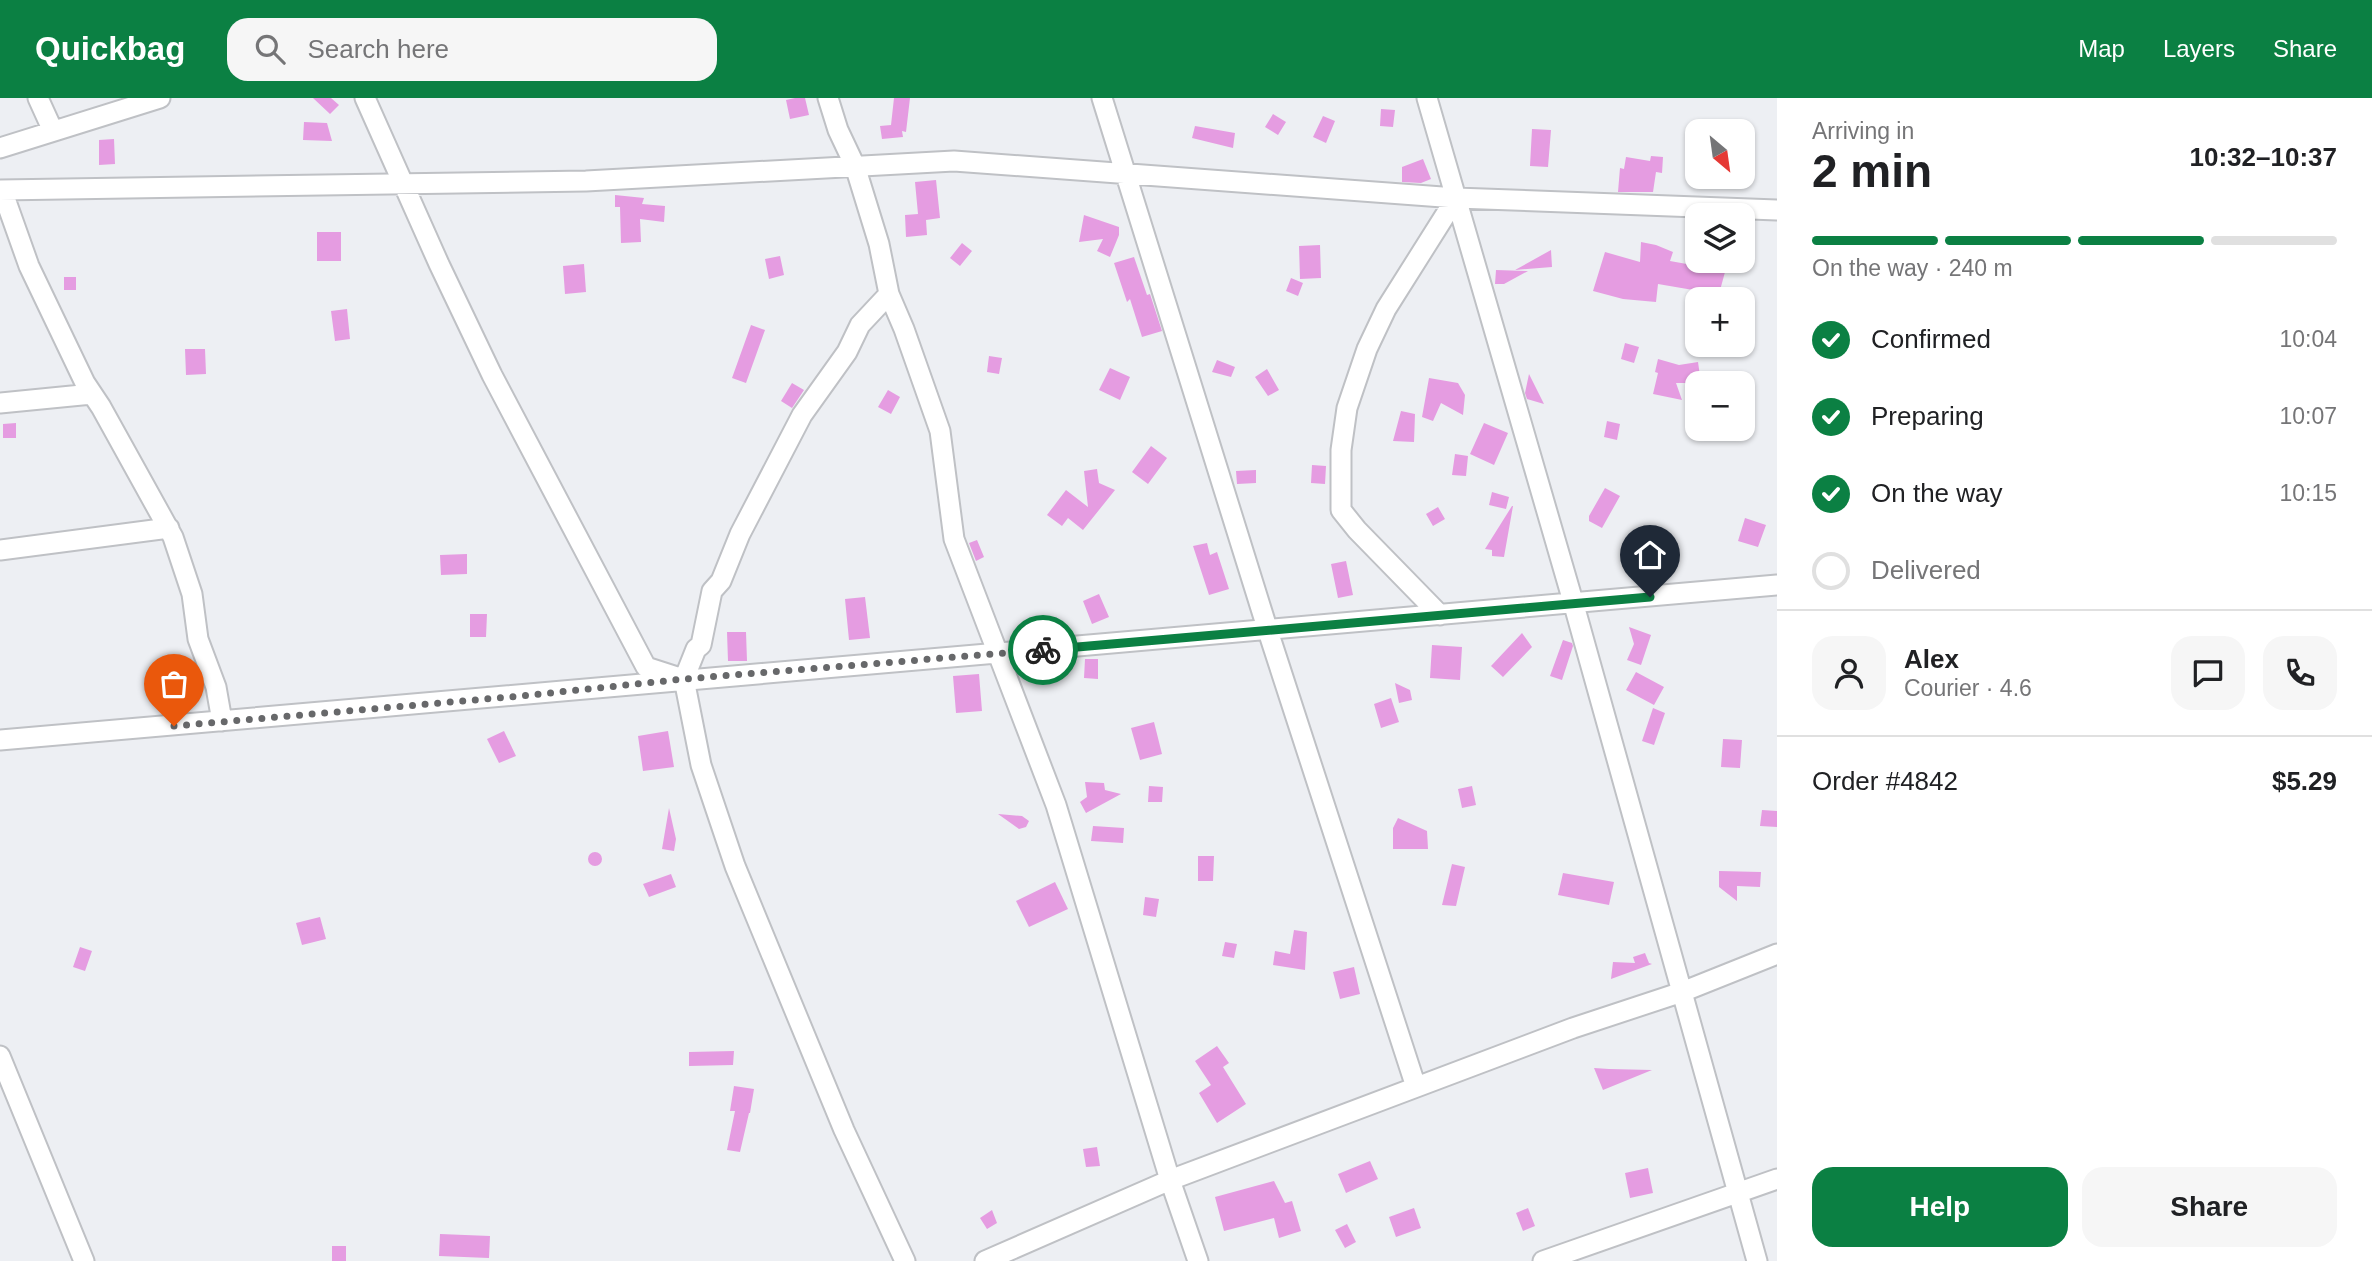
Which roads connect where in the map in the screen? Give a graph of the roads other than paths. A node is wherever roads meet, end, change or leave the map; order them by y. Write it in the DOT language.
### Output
graph roads {
  1 [pos="38,98"];
  2 [pos="160,98"];
  3 [pos="365,98"];
  4 [pos="828,98"];
  5 [pos="1102,98"];
  6 [pos="1427,98"];
  7 [pos="53,131"];
  8 [pos="0,148"];
  9 [pos="855,166"];
  10 [pos="1124,174"];
  11 [pos="403,184"];
  12 [pos="1,190"];
  13 [pos="1456,198"];
  14 [pos="1777,210"];
  15 [pos="889,295"];
  16 [pos="92,394"];
  17 [pos="0,403"];
  18 [pos="169,528"];
  19 [pos="0,550"];
  20 [pos="1777,586"];
  21 [pos="1573,604"];
  22 [pos="1440,615"];
  23 [pos="1268,631"];
  24 [pos="998,654"];
  25 [pos="684,679"];
  26 [pos="222,721"];
  27 [pos="0,740"];
  28 [pos="1777,954"];
  29 [pos="1682,992"];
  30 [pos="0,1056"];
  31 [pos="1416,1087"];
  32 [pos="1170,1180"];
  33 [pos="1777,1180"];
  34 [pos="1739,1194"];
  35 [pos="84,1261"];
  36 [pos="905,1261"];
  37 [pos="985,1261"];
  38 [pos="1198,1261"];
  39 [pos="1543,1261"];
  40 [pos="1758,1261"];
  1 -- 7 [label="street"];
  2 -- 7 [label="street"];
  3 -- 11 [label="street"];
  4 -- 9 [label="street"];
  5 -- 10 [label="street"];
  6 -- 13 [label="street"];
  7 -- 8 [label="street"];
  9 -- 10 [label="street"];
  9 -- 11 [label="street"];
  9 -- 15 [label="street"];
  10 -- 13 [label="street"];
  10 -- 23 [label="street"];
  11 -- 12 [label="street"];
  11 -- 25 [label="street"];
  12 -- 16 [label="street"];
  13 -- 14 [label="street"];
  13 -- 21 [label="street"];
  13 -- 22 [label="street"];
  15 -- 24 [label="street"];
  15 -- 25 [label="street"];
  16 -- 17 [label="street"];
  16 -- 18 [label="street"];
  18 -- 19 [label="street"];
  18 -- 26 [label="street"];
  20 -- 21 [label="street"];
  21 -- 22 [label="street"];
  21 -- 29 [label="street"];
  22 -- 23 [label="street"];
  23 -- 24 [label="street"];
  23 -- 31 [label="street"];
  24 -- 25 [label="street"];
  24 -- 32 [label="street"];
  25 -- 26 [label="street"];
  25 -- 36 [label="street"];
  26 -- 27 [label="street"];
  28 -- 29 [label="street"];
  29 -- 31 [label="street"];
  29 -- 34 [label="street"];
  30 -- 35 [label="street"];
  31 -- 32 [label="street"];
  32 -- 37 [label="street"];
  32 -- 38 [label="street"];
  33 -- 34 [label="street"];
  34 -- 39 [label="street"];
  34 -- 40 [label="street"];
}
